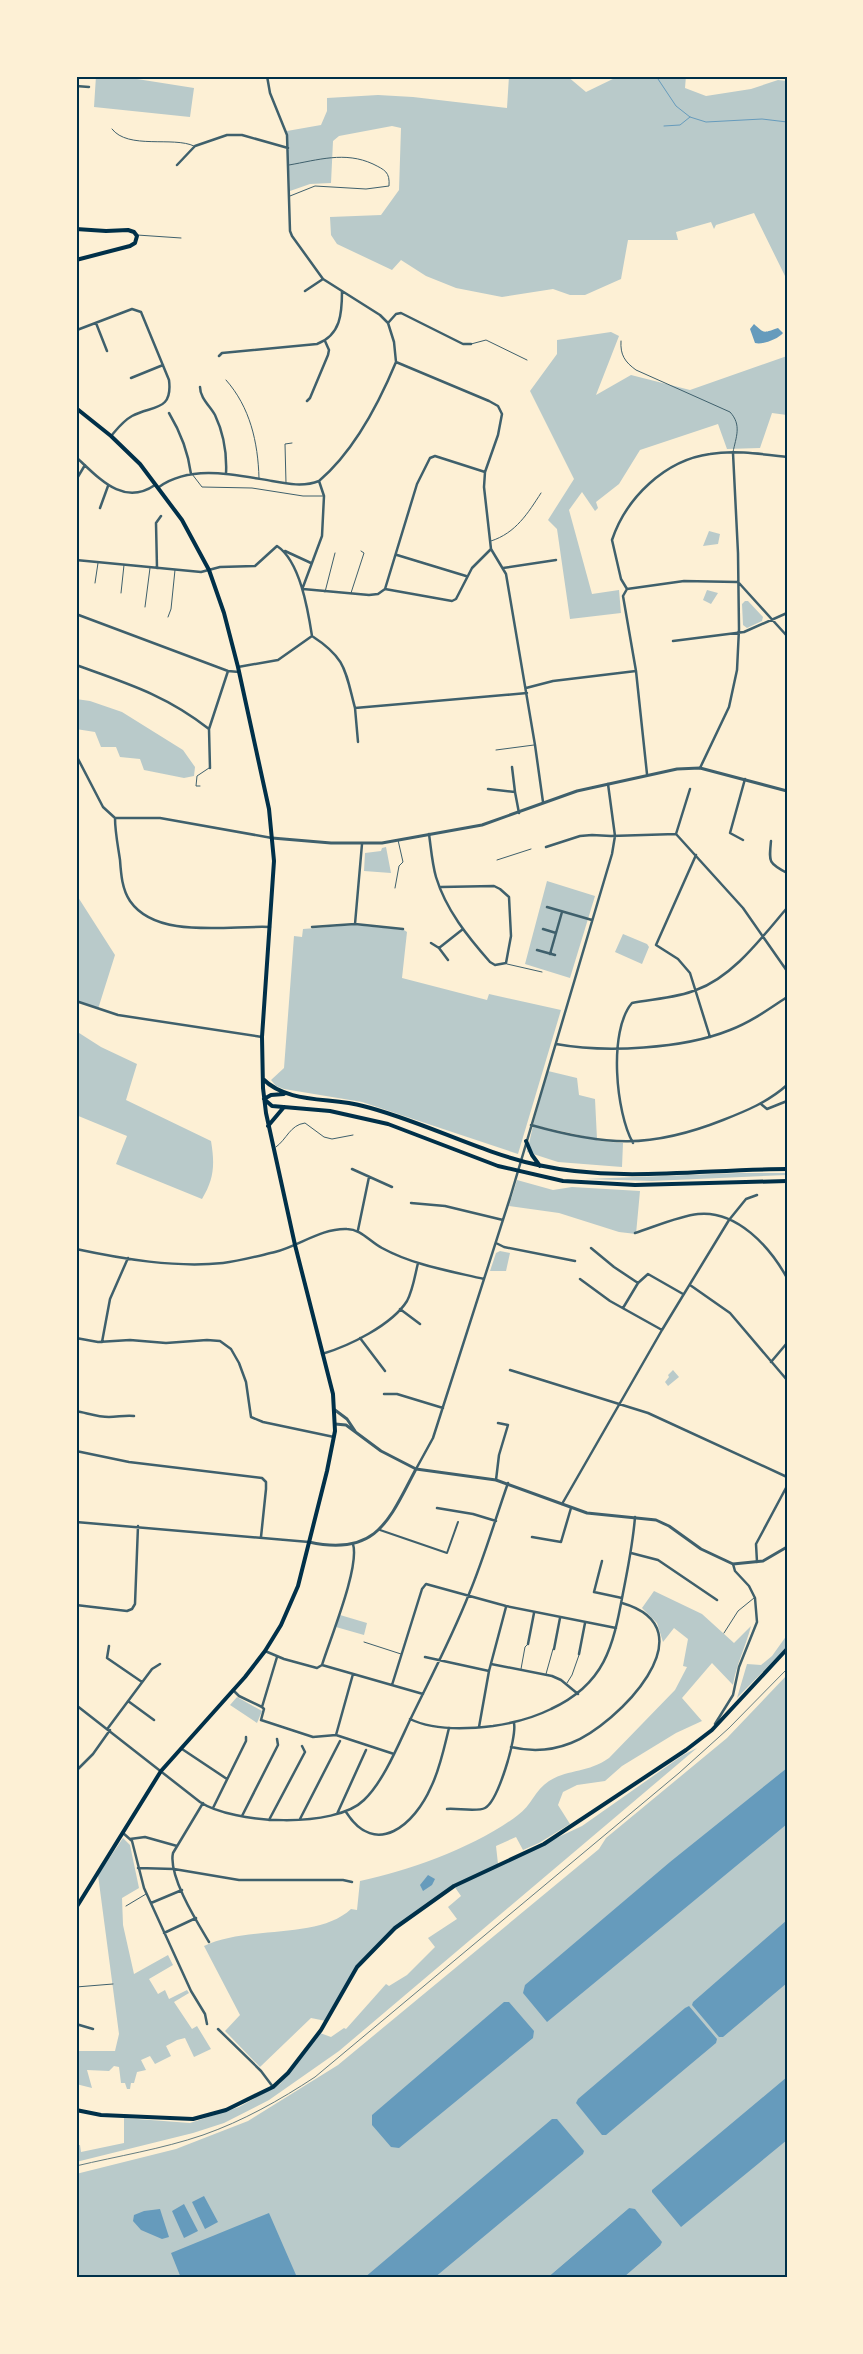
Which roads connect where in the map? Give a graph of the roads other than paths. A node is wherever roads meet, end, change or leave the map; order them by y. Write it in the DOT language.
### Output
graph roads {
  1 [pos="267,76"];
  2 [pos="76,86"];
  3 [pos="89,87"];
  4 [pos="112,129"];
  5 [pos="194,146"];
  6 [pos="288,148"];
  7 [pos="177,165"];
  8 [pos="289,165"];
  9 [pos="290,196"];
  10 [pos="76,229"];
  11 [pos="136,234"];
  12 [pos="182,238"];
  13 [pos="76,260"];
  14 [pos="323,279"];
  15 [pos="305,291"];
  16 [pos="342,291"];
  17 [pos="96,323"];
  18 [pos="388,323"];
  19 [pos="77,330"];
  20 [pos="621,340"];
  21 [pos="324,341"];
  22 [pos="471,344"];
  23 [pos="107,351"];
  24 [pos="220,356"];
  25 [pos="527,360"];
  26 [pos="396,362"];
  27 [pos="163,365"];
  28 [pos="131,378"];
  29 [pos="226,380"];
  30 [pos="200,387"];
  31 [pos="307,401"];
  32 [pos="76,408"];
  33 [pos="168,412"];
  34 [pos="112,436"];
  35 [pos="292,443"];
  36 [pos="733,453"];
  37 [pos="76,457"];
  38 [pos="787,457"];
  39 [pos="85,465"];
  40 [pos="485,472"];
  41 [pos="191,474"];
  42 [pos="226,474"];
  43 [pos="259,479"];
  44 [pos="76,480"];
  45 [pos="319,481"];
  46 [pos="286,484"];
  47 [pos="108,486"];
  48 [pos="158,486"];
  49 [pos="541,492"];
  50 [pos="324,496"];
  51 [pos="100,508"];
  52 [pos="161,516"];
  53 [pos="491,541"];
  54 [pos="491,549"];
  55 [pos="285,551"];
  56 [pos="335,552"];
  57 [pos="360,552"];
  58 [pos="397,555"];
  59 [pos="76,560"];
  60 [pos="556,560"];
  61 [pos="98,562"];
  62 [pos="311,563"];
  63 [pos="124,564"];
  64 [pos="150,567"];
  65 [pos="157,568"];
  66 [pos="503,568"];
  67 [pos="175,570"];
  68 [pos="209,570"];
  69 [pos="466,576"];
  70 [pos="738,582"];
  71 [pos="95,583"];
  72 [pos="303,589"];
  73 [pos="385,589"];
  74 [pos="627,589"];
  75 [pos="324,592"];
  76 [pos="121,593"];
  77 [pos="351,594"];
  78 [pos="145,607"];
  79 [pos="787,613"];
  80 [pos="76,614"];
  81 [pos="168,617"];
  82 [pos="772,620"];
  83 [pos="739,633"];
  84 [pos="312,636"];
  85 [pos="787,636"];
  86 [pos="673,641"];
  87 [pos="76,664"];
  88 [pos="239,669"];
  89 [pos="228,671"];
  90 [pos="636,671"];
  91 [pos="526,688"];
  92 [pos="526,694"];
  93 [pos="354,708"];
  94 [pos="209,729"];
  95 [pos="358,742"];
  96 [pos="535,745"];
  97 [pos="496,750"];
  98 [pos="76,755"];
  99 [pos="512,767"];
  100 [pos="210,768"];
  101 [pos="700,768"];
  102 [pos="647,774"];
  103 [pos="745,779"];
  104 [pos="608,784"];
  105 [pos="200,786"];
  106 [pos="488,789"];
  107 [pos="690,789"];
  108 [pos="787,791"];
  109 [pos="515,792"];
  110 [pos="543,802"];
  111 [pos="519,813"];
  112 [pos="115,818"];
  113 [pos="429,834"];
  114 [pos="676,834"];
  115 [pos="615,836"];
  116 [pos="272,838"];
  117 [pos="398,840"];
  118 [pos="743,840"];
  119 [pos="771,841"];
  120 [pos="362,844"];
  121 [pos="546,847"];
  122 [pos="531,849"];
  123 [pos="696,855"];
  124 [pos="497,860"];
  125 [pos="787,873"];
  126 [pos="441,887"];
  127 [pos="395,888"];
  128 [pos="547,907"];
  129 [pos="787,908"];
  130 [pos="562,912"];
  131 [pos="592,920"];
  132 [pos="355,924"];
  133 [pos="270,927"];
  134 [pos="312,927"];
  135 [pos="403,929"];
  136 [pos="463,929"];
  137 [pos="543,929"];
  138 [pos="556,933"];
  139 [pos="763,937"];
  140 [pos="431,943"];
  141 [pos="439,948"];
  142 [pos="537,950"];
  143 [pos="550,954"];
  144 [pos="555,955"];
  145 [pos="448,960"];
  146 [pos="506,963"];
  147 [pos="787,971"];
  148 [pos="542,972"];
  149 [pos="696,991"];
  150 [pos="787,997"];
  151 [pos="76,1001"];
  152 [pos="262,1037"];
  153 [pos="710,1037"];
  154 [pos="556,1044"];
  155 [pos="618,1048"];
  156 [pos="263,1079"];
  157 [pos="787,1086"];
  158 [pos="286,1094"];
  159 [pos="264,1099"];
  160 [pos="787,1101"];
  161 [pos="761,1104"];
  162 [pos="284,1107"];
  163 [pos="532,1125"];
  164 [pos="268,1126"];
  165 [pos="352,1135"];
  166 [pos="526,1141"];
  167 [pos="633,1142"];
  168 [pos="273,1148"];
  169 [pos="520,1161"];
  170 [pos="540,1166"];
  171 [pos="352,1169"];
  172 [pos="787,1169"];
  173 [pos="517,1172"];
  174 [pos="369,1177"];
  175 [pos="787,1181"];
  176 [pos="392,1187"];
  177 [pos="757,1195"];
  178 [pos="411,1203"];
  179 [pos="503,1220"];
  180 [pos="729,1220"];
  181 [pos="358,1230"];
  182 [pos="635,1233"];
  183 [pos="496,1243"];
  184 [pos="295,1245"];
  185 [pos="76,1248"];
  186 [pos="591,1248"];
  187 [pos="128,1258"];
  188 [pos="575,1261"];
  189 [pos="418,1263"];
  190 [pos="787,1278"];
  191 [pos="484,1279"];
  192 [pos="580,1279"];
  193 [pos="638,1284"];
  194 [pos="690,1285"];
  195 [pos="683,1294"];
  196 [pos="623,1308"];
  197 [pos="400,1309"];
  198 [pos="420,1324"];
  199 [pos="662,1330"];
  200 [pos="76,1338"];
  201 [pos="360,1338"];
  202 [pos="102,1342"];
  203 [pos="787,1343"];
  204 [pos="322,1354"];
  205 [pos="770,1362"];
  206 [pos="510,1370"];
  207 [pos="385,1371"];
  208 [pos="787,1380"];
  209 [pos="384,1394"];
  210 [pos="619,1403"];
  211 [pos="443,1408"];
  212 [pos="335,1410"];
  213 [pos="76,1411"];
  214 [pos="134,1416"];
  215 [pos="498,1423"];
  216 [pos="335,1424"];
  217 [pos="356,1432"];
  218 [pos="334,1437"];
  219 [pos="76,1451"];
  220 [pos="416,1469"];
  221 [pos="787,1477"];
  222 [pos="496,1480"];
  223 [pos="508,1483"];
  224 [pos="787,1486"];
  225 [pos="562,1504"];
  226 [pos="437,1508"];
  227 [pos="571,1508"];
  228 [pos="635,1517"];
  229 [pos="496,1521"];
  230 [pos="76,1522"];
  231 [pos="458,1522"];
  232 [pos="138,1526"];
  233 [pos="380,1530"];
  234 [pos="261,1537"];
  235 [pos="532,1537"];
  236 [pos="309,1542"];
  237 [pos="353,1544"];
  238 [pos="787,1547"];
  239 [pos="631,1553"];
  240 [pos="602,1561"];
  241 [pos="757,1563"];
  242 [pos="733,1564"];
  243 [pos="468,1595"];
  244 [pos="622,1598"];
  245 [pos="755,1598"];
  246 [pos="717,1600"];
  247 [pos="622,1603"];
  248 [pos="76,1605"];
  249 [pos="506,1606"];
  250 [pos="534,1613"];
  251 [pos="560,1618"];
  252 [pos="585,1623"];
  253 [pos="616,1628"];
  254 [pos="724,1633"];
  255 [pos="364,1642"];
  256 [pos="528,1644"];
  257 [pos="109,1646"];
  258 [pos="554,1649"];
  259 [pos="787,1649"];
  260 [pos="265,1651"];
  261 [pos="402,1654"];
  262 [pos="579,1654"];
  263 [pos="277,1657"];
  264 [pos="425,1657"];
  265 [pos="439,1661"];
  266 [pos="160,1664"];
  267 [pos="491,1664"];
  268 [pos="322,1665"];
  269 [pos="521,1670"];
  270 [pos="489,1671"];
  271 [pos="353,1674"];
  272 [pos="546,1674"];
  273 [pos="142,1682"];
  274 [pos="566,1684"];
  275 [pos="392,1686"];
  276 [pos="233,1690"];
  277 [pos="422,1694"];
  278 [pos="578,1694"];
  279 [pos="128,1701"];
  280 [pos="76,1705"];
  281 [pos="262,1707"];
  282 [pos="410,1719"];
  283 [pos="154,1720"];
  284 [pos="514,1723"];
  285 [pos="449,1727"];
  286 [pos="479,1727"];
  287 [pos="109,1729"];
  288 [pos="712,1730"];
  289 [pos="336,1735"];
  290 [pos="246,1737"];
  291 [pos="276,1739"];
  292 [pos="340,1741"];
  293 [pos="302,1746"];
  294 [pos="182,1748"];
  295 [pos="511,1748"];
  296 [pos="366,1750"];
  297 [pos="394,1754"];
  298 [pos="76,1771"];
  299 [pos="161,1771"];
  300 [pos="227,1779"];
  301 [pos="203,1804"];
  302 [pos="213,1808"];
  303 [pos="447,1809"];
  304 [pos="346,1812"];
  305 [pos="337,1814"];
  306 [pos="242,1816"];
  307 [pos="269,1820"];
  308 [pos="300,1820"];
  309 [pos="123,1833"];
  310 [pos="130,1839"];
  311 [pos="176,1848"];
  312 [pos="138,1868"];
  313 [pos="174,1869"];
  314 [pos="352,1882"];
  315 [pos="182,1890"];
  316 [pos="146,1894"];
  317 [pos="77,1904"];
  318 [pos="151,1904"];
  319 [pos="126,1906"];
  320 [pos="196,1918"];
  321 [pos="164,1933"];
  322 [pos="209,1942"];
  323 [pos="113,1984"];
  324 [pos="76,1987"];
  325 [pos="76,2024"];
  326 [pos="208,2024"];
  327 [pos="93,2029"];
  328 [pos="218,2029"];
  329 [pos="273,2087"];
  330 [pos="76,2110"];
  1 -- 6 [label="street"];
  2 -- 3 [label="street"];
  4 -- 5 [label="lane"];
  5 -- 6 [label="street"];
  5 -- 7 [label="street"];
  6 -- 8 [label="street"];
  8 -- 9 [label="street"];
  8 -- 9 [label="lane"];
  9 -- 14 [label="street"];
  10 -- 11 [label="main road"];
  11 -- 12 [label="lane"];
  11 -- 13 [label="main road"];
  14 -- 15 [label="street"];
  14 -- 16 [label="street"];
  16 -- 18 [label="street"];
  16 -- 21 [label="street"];
  17 -- 19 [label="street"];
  17 -- 23 [label="street"];
  17 -- 27 [label="street"];
  18 -- 22 [label="street"];
  18 -- 26 [label="street"];
  20 -- 36 [label="lane"];
  21 -- 24 [label="street"];
  21 -- 31 [label="street"];
  22 -- 25 [label="lane"];
  26 -- 40 [label="street"];
  26 -- 45 [label="street"];
  27 -- 28 [label="street"];
  27 -- 34 [label="street"];
  29 -- 43 [label="lane"];
  30 -- 42 [label="street"];
  32 -- 34 [label="main road"];
  33 -- 41 [label="street"];
  34 -- 48 [label="main road"];
  35 -- 46 [label="lane"];
  36 -- 38 [label="street"];
  36 -- 70 [label="street"];
  36 -- 74 [label="street"];
  37 -- 39 [label="street"];
  39 -- 44 [label="street"];
  39 -- 47 [label="street"];
  40 -- 53 [label="street"];
  40 -- 58 [label="street"];
  41 -- 42 [label="street"];
  41 -- 48 [label="street"];
  41 -- 50 [label="lane"];
  42 -- 43 [label="street"];
  43 -- 46 [label="street"];
  45 -- 46 [label="street"];
  45 -- 50 [label="street"];
  47 -- 48 [label="street"];
  47 -- 51 [label="street"];
  48 -- 68 [label="main road"];
  49 -- 53 [label="lane"];
  50 -- 62 [label="street"];
  52 -- 65 [label="street"];
  53 -- 54 [label="street"];
  54 -- 66 [label="street"];
  54 -- 69 [label="street"];
  55 -- 62 [label="street"];
  55 -- 68 [label="street"];
  55 -- 72 [label="street"];
  56 -- 75 [label="lane"];
  57 -- 77 [label="lane"];
  58 -- 69 [label="street"];
  58 -- 73 [label="street"];
  59 -- 61 [label="street"];
  60 -- 66 [label="street"];
  61 -- 63 [label="street"];
  61 -- 71 [label="lane"];
  62 -- 72 [label="street"];
  63 -- 64 [label="street"];
  63 -- 76 [label="lane"];
  64 -- 65 [label="street"];
  64 -- 78 [label="lane"];
  65 -- 67 [label="street"];
  66 -- 91 [label="street"];
  67 -- 68 [label="street"];
  67 -- 81 [label="lane"];
  68 -- 88 [label="main road"];
  69 -- 73 [label="street"];
  70 -- 74 [label="street"];
  70 -- 82 [label="street"];
  70 -- 83 [label="street"];
  72 -- 75 [label="street"];
  72 -- 84 [label="street"];
  73 -- 77 [label="street"];
  74 -- 90 [label="street"];
  75 -- 77 [label="street"];
  79 -- 82 [label="street"];
  80 -- 89 [label="street"];
  82 -- 83 [label="street"];
  82 -- 85 [label="street"];
  83 -- 86 [label="street"];
  83 -- 101 [label="street"];
  84 -- 88 [label="street"];
  84 -- 93 [label="street"];
  87 -- 94 [label="street"];
  88 -- 89 [label="street"];
  88 -- 116 [label="main road"];
  89 -- 94 [label="street"];
  90 -- 91 [label="street"];
  90 -- 102 [label="street"];
  91 -- 92 [label="street"];
  92 -- 93 [label="street"];
  92 -- 96 [label="street"];
  93 -- 95 [label="street"];
  94 -- 100 [label="street"];
  96 -- 97 [label="lane"];
  96 -- 110 [label="street"];
  98 -- 112 [label="street"];
  99 -- 109 [label="street"];
  100 -- 105 [label="lane"];
  101 -- 102 [label="street"];
  101 -- 103 [label="street"];
  102 -- 104 [label="street"];
  103 -- 108 [label="street"];
  103 -- 118 [label="street"];
  104 -- 110 [label="street"];
  104 -- 115 [label="street"];
  106 -- 109 [label="street"];
  107 -- 114 [label="street"];
  109 -- 111 [label="street"];
  110 -- 111 [label="street"];
  111 -- 113 [label="street"];
  112 -- 116 [label="street"];
  112 -- 133 [label="street"];
  113 -- 117 [label="street"];
  113 -- 126 [label="street"];
  114 -- 115 [label="street"];
  114 -- 123 [label="street"];
  115 -- 121 [label="street"];
  115 -- 131 [label="street"];
  116 -- 120 [label="street"];
  116 -- 133 [label="main road"];
  117 -- 120 [label="street"];
  117 -- 127 [label="lane"];
  119 -- 125 [label="street"];
  120 -- 132 [label="street"];
  122 -- 124 [label="lane"];
  123 -- 139 [label="street"];
  123 -- 149 [label="street"];
  126 -- 136 [label="street"];
  126 -- 146 [label="street"];
  128 -- 130 [label="street"];
  129 -- 139 [label="street"];
  130 -- 131 [label="street"];
  130 -- 138 [label="street"];
  131 -- 154 [label="street"];
  132 -- 134 [label="street"];
  132 -- 135 [label="street"];
  133 -- 152 [label="main road"];
  136 -- 141 [label="street"];
  136 -- 146 [label="street"];
  137 -- 138 [label="street"];
  138 -- 143 [label="street"];
  139 -- 147 [label="street"];
  139 -- 149 [label="street"];
  140 -- 141 [label="street"];
  141 -- 145 [label="street"];
  142 -- 143 [label="street"];
  143 -- 144 [label="street"];
  146 -- 148 [label="lane"];
  149 -- 153 [label="street"];
  149 -- 155 [label="street"];
  150 -- 153 [label="street"];
  151 -- 152 [label="street"];
  152 -- 156 [label="main road"];
  153 -- 155 [label="street"];
  154 -- 155 [label="street"];
  154 -- 163 [label="street"];
  155 -- 167 [label="street"];
  156 -- 158 [label="main road"];
  156 -- 159 [label="main road"];
  157 -- 161 [label="street"];
  158 -- 159 [label="main road"];
  158 -- 169 [label="main road"];
  159 -- 162 [label="main road"];
  159 -- 164 [label="main road"];
  160 -- 161 [label="street"];
  161 -- 167 [label="street"];
  162 -- 164 [label="main road"];
  162 -- 173 [label="main road"];
  163 -- 166 [label="street"];
  163 -- 167 [label="street"];
  164 -- 168 [label="main road"];
  165 -- 168 [label="lane"];
  166 -- 169 [label="street"];
  166 -- 170 [label="main road"];
  168 -- 184 [label="main road"];
  169 -- 170 [label="main road"];
  169 -- 173 [label="street"];
  170 -- 172 [label="main road"];
  171 -- 174 [label="street"];
  173 -- 175 [label="main road"];
  173 -- 179 [label="street"];
  174 -- 176 [label="street"];
  174 -- 181 [label="street"];
  177 -- 180 [label="street"];
  178 -- 179 [label="street"];
  179 -- 183 [label="street"];
  180 -- 182 [label="street"];
  180 -- 190 [label="street"];
  180 -- 194 [label="street"];
  181 -- 184 [label="street"];
  181 -- 189 [label="street"];
  183 -- 188 [label="street"];
  183 -- 191 [label="street"];
  184 -- 187 [label="street"];
  184 -- 204 [label="main road"];
  185 -- 187 [label="street"];
  186 -- 193 [label="street"];
  187 -- 202 [label="street"];
  189 -- 191 [label="street"];
  189 -- 197 [label="street"];
  191 -- 211 [label="street"];
  192 -- 196 [label="street"];
  193 -- 195 [label="street"];
  193 -- 196 [label="street"];
  194 -- 195 [label="street"];
  194 -- 205 [label="street"];
  195 -- 199 [label="street"];
  196 -- 199 [label="street"];
  197 -- 198 [label="street"];
  197 -- 201 [label="street"];
  199 -- 210 [label="street"];
  200 -- 202 [label="street"];
  201 -- 204 [label="street"];
  201 -- 207 [label="street"];
  202 -- 218 [label="street"];
  203 -- 205 [label="street"];
  204 -- 212 [label="main road"];
  205 -- 208 [label="street"];
  206 -- 210 [label="street"];
  209 -- 211 [label="street"];
  210 -- 221 [label="street"];
  210 -- 225 [label="street"];
  211 -- 220 [label="street"];
  212 -- 216 [label="main road"];
  212 -- 217 [label="street"];
  213 -- 214 [label="street"];
  215 -- 222 [label="street"];
  216 -- 217 [label="street"];
  216 -- 218 [label="main road"];
  217 -- 220 [label="street"];
  218 -- 236 [label="main road"];
  219 -- 234 [label="street"];
  220 -- 222 [label="street"];
  220 -- 233 [label="street"];
  222 -- 223 [label="street"];
  223 -- 225 [label="street"];
  223 -- 229 [label="street"];
  224 -- 241 [label="street"];
  225 -- 227 [label="street"];
  226 -- 229 [label="street"];
  227 -- 228 [label="street"];
  227 -- 235 [label="street"];
  228 -- 239 [label="street"];
  228 -- 242 [label="street"];
  229 -- 243 [label="street"];
  230 -- 232 [label="street"];
  231 -- 233 [label="street"];
  232 -- 234 [label="street"];
  232 -- 248 [label="street"];
  233 -- 237 [label="street"];
  234 -- 236 [label="street"];
  236 -- 237 [label="street"];
  236 -- 260 [label="main road"];
  237 -- 268 [label="street"];
  238 -- 241 [label="street"];
  239 -- 244 [label="street"];
  239 -- 246 [label="street"];
  240 -- 244 [label="street"];
  241 -- 242 [label="street"];
  242 -- 245 [label="street"];
  243 -- 249 [label="street"];
  243 -- 261 [label="street"];
  243 -- 265 [label="street"];
  244 -- 247 [label="street"];
  245 -- 254 [label="lane"];
  245 -- 288 [label="street"];
  247 -- 253 [label="street"];
  247 -- 295 [label="street"];
  249 -- 250 [label="street"];
  249 -- 267 [label="street"];
  250 -- 251 [label="street"];
  250 -- 256 [label="street"];
  251 -- 252 [label="street"];
  251 -- 258 [label="street"];
  252 -- 253 [label="street"];
  252 -- 262 [label="street"];
  253 -- 278 [label="street"];
  255 -- 261 [label="lane"];
  256 -- 269 [label="lane"];
  257 -- 273 [label="street"];
  258 -- 272 [label="lane"];
  259 -- 288 [label="main road"];
  260 -- 263 [label="street"];
  260 -- 276 [label="main road"];
  261 -- 275 [label="street"];
  262 -- 274 [label="lane"];
  263 -- 268 [label="street"];
  263 -- 281 [label="street"];
  264 -- 265 [label="street"];
  265 -- 270 [label="street"];
  265 -- 277 [label="street"];
  266 -- 273 [label="street"];
  267 -- 269 [label="street"];
  267 -- 270 [label="street"];
  268 -- 271 [label="street"];
  269 -- 272 [label="street"];
  270 -- 286 [label="street"];
  271 -- 275 [label="street"];
  271 -- 289 [label="street"];
  272 -- 274 [label="street"];
  273 -- 279 [label="street"];
  274 -- 278 [label="street"];
  275 -- 277 [label="street"];
  276 -- 281 [label="street"];
  276 -- 294 [label="main road"];
  277 -- 282 [label="street"];
  278 -- 284 [label="street"];
  279 -- 283 [label="street"];
  279 -- 287 [label="street"];
  280 -- 287 [label="street"];
  281 -- 289 [label="street"];
  282 -- 285 [label="street"];
  282 -- 297 [label="street"];
  284 -- 286 [label="street"];
  284 -- 295 [label="street"];
  285 -- 286 [label="street"];
  285 -- 304 [label="street"];
  287 -- 298 [label="street"];
  287 -- 299 [label="street"];
  288 -- 329 [label="main road"];
  289 -- 297 [label="street"];
  290 -- 300 [label="street"];
  291 -- 306 [label="street"];
  292 -- 308 [label="street"];
  293 -- 307 [label="street"];
  294 -- 299 [label="main road"];
  294 -- 300 [label="street"];
  295 -- 303 [label="street"];
  296 -- 305 [label="street"];
  297 -- 304 [label="street"];
  299 -- 301 [label="street"];
  299 -- 309 [label="main road"];
  300 -- 302 [label="street"];
  301 -- 302 [label="street"];
  301 -- 311 [label="street"];
  302 -- 306 [label="street"];
  304 -- 305 [label="street"];
  305 -- 308 [label="street"];
  306 -- 307 [label="street"];
  307 -- 308 [label="street"];
  309 -- 310 [label="street"];
  309 -- 317 [label="main road"];
  310 -- 311 [label="street"];
  310 -- 312 [label="street"];
  311 -- 313 [label="street"];
  312 -- 313 [label="street"];
  312 -- 316 [label="street"];
  313 -- 314 [label="street"];
  313 -- 315 [label="street"];
  315 -- 318 [label="street"];
  315 -- 320 [label="street"];
  316 -- 318 [label="street"];
  316 -- 319 [label="lane"];
  318 -- 321 [label="street"];
  320 -- 321 [label="street"];
  320 -- 322 [label="street"];
  321 -- 326 [label="street"];
  323 -- 324 [label="lane"];
  325 -- 327 [label="street"];
  328 -- 329 [label="street"];
  329 -- 330 [label="main road"];
}
